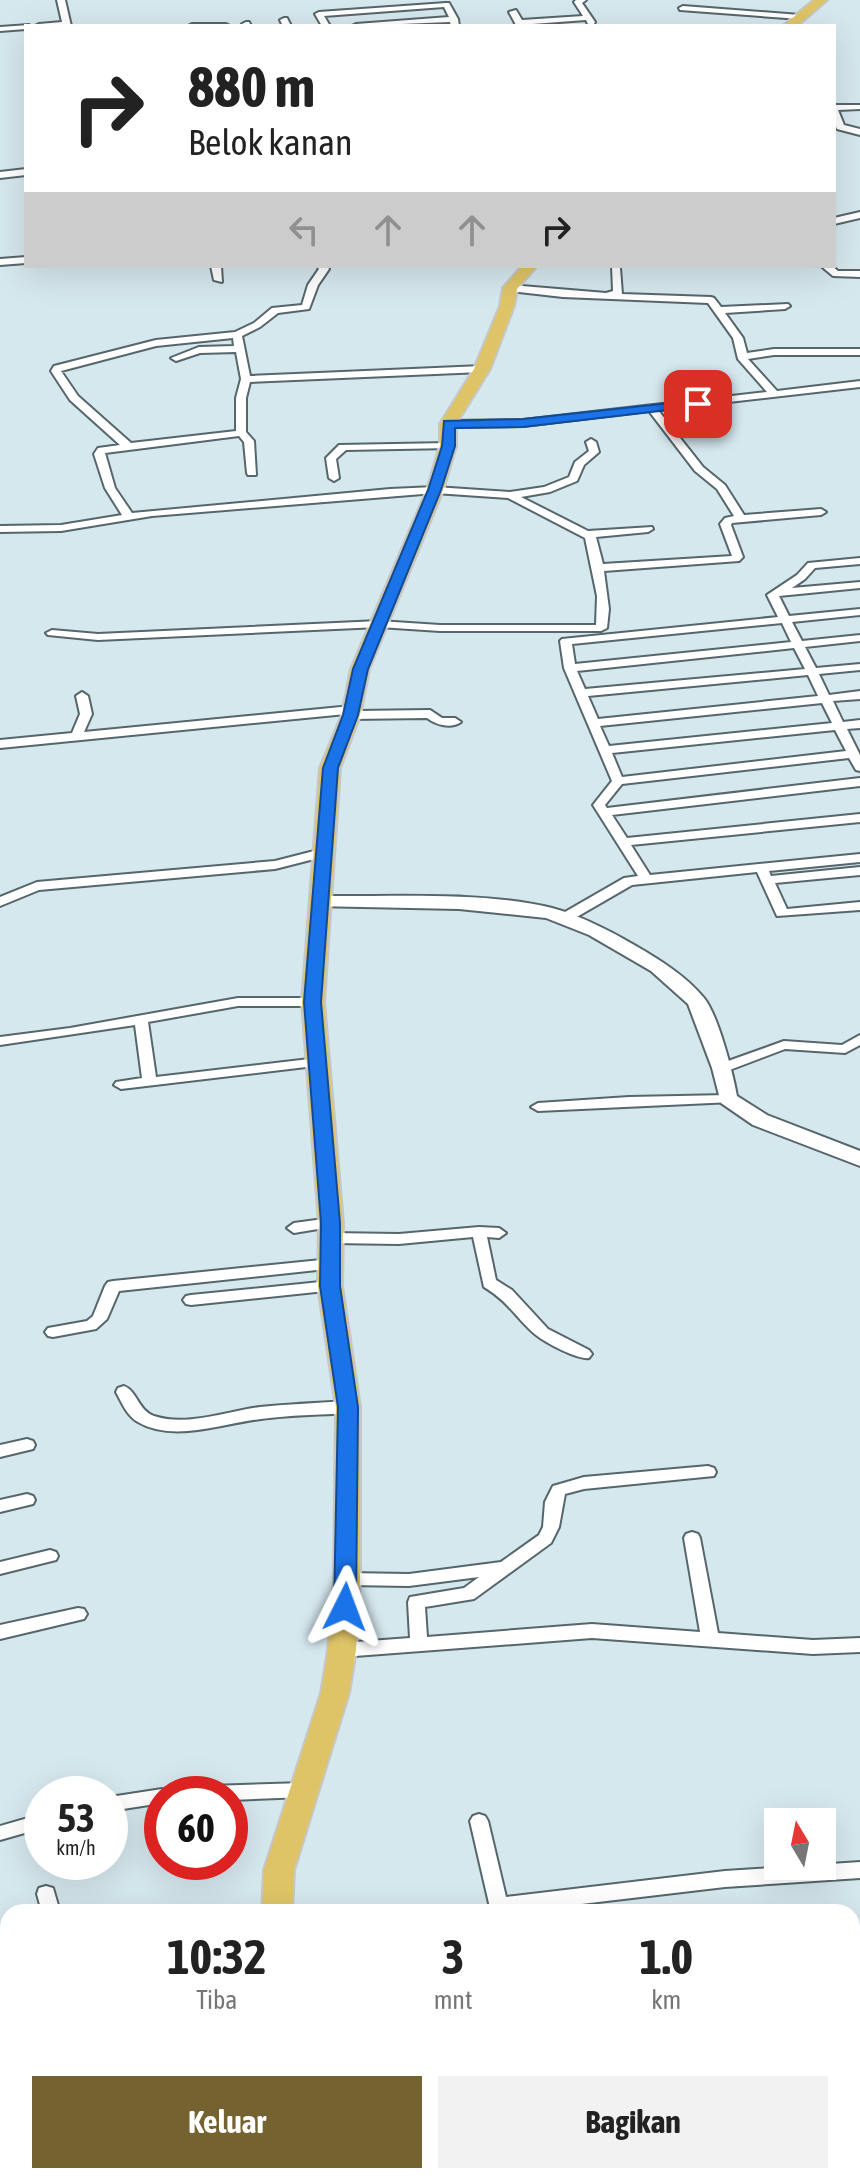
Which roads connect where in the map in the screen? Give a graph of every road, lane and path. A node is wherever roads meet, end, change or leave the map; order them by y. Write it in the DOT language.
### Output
graph roads {
  1 [pos="61,0"];
  2 [pos="582,0"];
  3 [pos="821,0"];
  4 [pos="683,8"];
  5 [pos="513,12"];
  6 [pos="800,17"];
  7 [pos="454,22"];
  8 [pos="591,22"];
  9 [pos="67,24"];
  10 [pos="325,24"];
  11 [pos="405,24"];
  12 [pos="791,24"];
  13 [pos="24,27"];
  14 [pos="0,29"];
  15 [pos="860,107"];
  16 [pos="836,110"];
  17 [pos="837,127"];
  18 [pos="860,132"];
  19 [pos="24,172"];
  20 [pos="0,175"];
  21 [pos="860,215"];
  22 [pos="836,221"];
  23 [pos="24,260"];
  24 [pos="0,262"];
  25 [pos="216,268"];
  26 [pos="323,268"];
  27 [pos="528,268"];
  28 [pos="615,268"];
  29 [pos="828,268"];
  30 [pos="860,274"];
  31 [pos="219,280"];
  32 [pos="510,288"];
  33 [pos="608,295"];
  34 [pos="785,306"];
  35 [pos="719,310"];
  36 [pos="237,335"];
  37 [pos="241,349"];
  38 [pos="860,352"];
  39 [pos="742,357"];
  40 [pos="176,358"];
  41 [pos="482,369"];
  42 [pos="246,379"];
  43 [pos="860,384"];
  44 [pos="775,394"];
  45 [pos="653,410"];
  46 [pos="448,424"];
  47 [pos="241,433"];
  48 [pos="591,442"];
  49 [pos="448,446"];
  50 [pos="130,448"];
  51 [pos="252,473"];
  52 [pos="334,478"];
  53 [pos="435,490"];
  54 [pos="510,495"];
  55 [pos="821,512"];
  56 [pos="130,517"];
  57 [pos="741,519"];
  58 [pos="0,529"];
  59 [pos="648,529"];
  60 [pos="589,534"];
  61 [pos="860,561"];
  62 [pos="598,568"];
  63 [pos="860,585"];
  64 [pos="776,592"];
  65 [pos="860,612"];
  66 [pos="783,619"];
  67 [pos="379,624"];
  68 [pos="52,633"];
  69 [pos="860,638"];
  70 [pos="796,644"];
  71 [pos="860,667"];
  72 [pos="570,668"];
  73 [pos="810,671"];
  74 [pos="582,693"];
  75 [pos="860,695"];
  76 [pos="82,696"];
  77 [pos="825,699"];
  78 [pos="351,713"];
  79 [pos="455,722"];
  80 [pos="592,723"];
  81 [pos="860,724"];
  82 [pos="839,726"];
  83 [pos="77,735"];
  84 [pos="0,744"];
  85 [pos="604,750"];
  86 [pos="853,754"];
  87 [pos="860,767"];
  88 [pos="618,781"];
  89 [pos="860,782"];
  90 [pos="604,812"];
  91 [pos="860,818"];
  92 [pos="624,842"];
  93 [pos="326,852"];
  94 [pos="860,858"];
  95 [pos="860,871"];
  96 [pos="764,874"];
  97 [pos="646,878"];
  98 [pos="0,902"];
  99 [pos="320,902"];
  100 [pos="860,906"];
  101 [pos="563,919"];
  102 [pos="313,1002"];
  103 [pos="141,1018"];
  104 [pos="860,1039"];
  105 [pos="0,1041"];
  106 [pos="318,1062"];
  107 [pos="722,1068"];
  108 [pos="149,1080"];
  109 [pos="121,1085"];
  110 [pos="728,1099"];
  111 [pos="538,1107"];
  112 [pos="860,1159"];
  113 [pos="294,1228"];
  114 [pos="330,1230"];
  115 [pos="479,1232"];
  116 [pos="499,1233"];
  117 [pos="331,1275"];
  118 [pos="191,1300"];
  119 [pos="53,1332"];
  120 [pos="584,1354"];
  121 [pos="124,1392"];
  122 [pos="348,1407"];
  123 [pos="27,1445"];
  124 [pos="0,1451"];
  125 [pos="708,1472"];
  126 [pos="27,1500"];
  127 [pos="0,1506"];
  128 [pos="692,1538"];
  129 [pos="50,1556"];
  130 [pos="0,1568"];
  131 [pos="501,1568"];
  132 [pos="347,1579"];
  133 [pos="78,1614"];
  134 [pos="0,1632"];
  135 [pos="710,1638"];
  136 [pos="419,1643"];
  137 [pos="860,1645"];
  138 [pos="342,1650"];
  139 [pos="304,1790"];
  140 [pos="248,1792"];
  141 [pos="479,1821"];
  142 [pos="24,1826"];
  143 [pos="0,1833"];
  144 [pos="860,1870"];
  145 [pos="277,1904"];
  146 [pos="498,1904"];
  147 [pos="537,1904"];
  1 -- 9 [label="street"];
  2 -- 8 [label="street"];
  3 -- 6 [label="main road"];
  4 -- 6 [label="street"];
  5 -- 8 [label="street"];
  6 -- 12 [label="main road"];
  7 -- 10 [label="street"];
  7 -- 11 [label="street"];
  13 -- 14 [label="street"];
  15 -- 16 [label="street"];
  17 -- 18 [label="street"];
  19 -- 20 [label="street"];
  21 -- 22 [label="street"];
  23 -- 24 [label="street"];
  25 -- 31 [label="street"];
  26 -- 36 [label="street"];
  27 -- 32 [label="main road"];
  28 -- 33 [label="street"];
  29 -- 30 [label="street"];
  32 -- 33 [label="street"];
  32 -- 41 [label="main road"];
  33 -- 35 [label="street"];
  34 -- 35 [label="street"];
  35 -- 39 [label="street"];
  36 -- 37 [label="street"];
  36 -- 50 [label="street"];
  37 -- 40 [label="street"];
  37 -- 42 [label="street"];
  38 -- 39 [label="street"];
  39 -- 44 [label="street"];
  41 -- 42 [label="street"];
  41 -- 46 [label="main road"];
  42 -- 47 [label="street"];
  43 -- 44 [label="street"];
  44 -- 45 [label="street"];
  45 -- 46 [label="street"];
  45 -- 57 [label="street"];
  46 -- 49 [label="main road"];
  47 -- 50 [label="street"];
  47 -- 51 [label="street"];
  48 -- 54 [label="street"];
  49 -- 52 [label="street"];
  49 -- 53 [label="main road"];
  50 -- 56 [label="street"];
  53 -- 54 [label="street"];
  53 -- 56 [label="street"];
  53 -- 67 [label="main road"];
  54 -- 60 [label="street"];
  55 -- 57 [label="street"];
  56 -- 58 [label="street"];
  57 -- 62 [label="street"];
  59 -- 60 [label="street"];
  60 -- 62 [label="street"];
  61 -- 64 [label="street"];
  62 -- 67 [label="street"];
  63 -- 64 [label="street"];
  64 -- 66 [label="street"];
  65 -- 66 [label="street"];
  66 -- 70 [label="street"];
  66 -- 72 [label="street"];
  67 -- 68 [label="street"];
  67 -- 78 [label="main road"];
  69 -- 70 [label="street"];
  70 -- 72 [label="street"];
  70 -- 73 [label="street"];
  71 -- 73 [label="street"];
  72 -- 74 [label="street"];
  73 -- 74 [label="street"];
  73 -- 77 [label="street"];
  74 -- 80 [label="street"];
  75 -- 77 [label="street"];
  76 -- 83 [label="street"];
  77 -- 80 [label="street"];
  77 -- 82 [label="street"];
  78 -- 79 [label="street"];
  78 -- 83 [label="street"];
  78 -- 93 [label="main road"];
  80 -- 85 [label="street"];
  81 -- 82 [label="street"];
  82 -- 85 [label="street"];
  82 -- 86 [label="street"];
  83 -- 84 [label="street"];
  85 -- 88 [label="street"];
  86 -- 87 [label="street"];
  86 -- 88 [label="street"];
  88 -- 90 [label="street"];
  89 -- 90 [label="street"];
  90 -- 92 [label="street"];
  91 -- 92 [label="street"];
  92 -- 97 [label="street"];
  93 -- 98 [label="street"];
  93 -- 99 [label="main road"];
  94 -- 96 [label="street"];
  95 -- 96 [label="street"];
  96 -- 97 [label="street"];
  96 -- 100 [label="street"];
  97 -- 101 [label="street"];
  99 -- 101 [label="street"];
  99 -- 102 [label="main road"];
  101 -- 107 [label="street"];
  102 -- 103 [label="street"];
  102 -- 106 [label="main road"];
  103 -- 105 [label="street"];
  103 -- 108 [label="street"];
  104 -- 107 [label="street"];
  106 -- 108 [label="street"];
  106 -- 114 [label="main road"];
  107 -- 110 [label="street"];
  108 -- 109 [label="street"];
  110 -- 111 [label="street"];
  110 -- 112 [label="street"];
  113 -- 114 [label="street"];
  114 -- 115 [label="street"];
  114 -- 117 [label="main road"];
  115 -- 116 [label="street"];
  115 -- 120 [label="street"];
  117 -- 118 [label="street"];
  117 -- 119 [label="street"];
  117 -- 122 [label="main road"];
  121 -- 122 [label="street"];
  122 -- 132 [label="main road"];
  123 -- 124 [label="street"];
  125 -- 131 [label="street"];
  126 -- 127 [label="street"];
  128 -- 135 [label="street"];
  129 -- 130 [label="street"];
  131 -- 132 [label="street"];
  131 -- 136 [label="street"];
  132 -- 138 [label="main road"];
  133 -- 134 [label="street"];
  135 -- 136 [label="street"];
  135 -- 137 [label="street"];
  136 -- 138 [label="street"];
  138 -- 139 [label="main road"];
  139 -- 140 [label="street"];
  139 -- 145 [label="main road"];
  141 -- 146 [label="street"];
  142 -- 143 [label="street"];
  144 -- 147 [label="street"];
}
